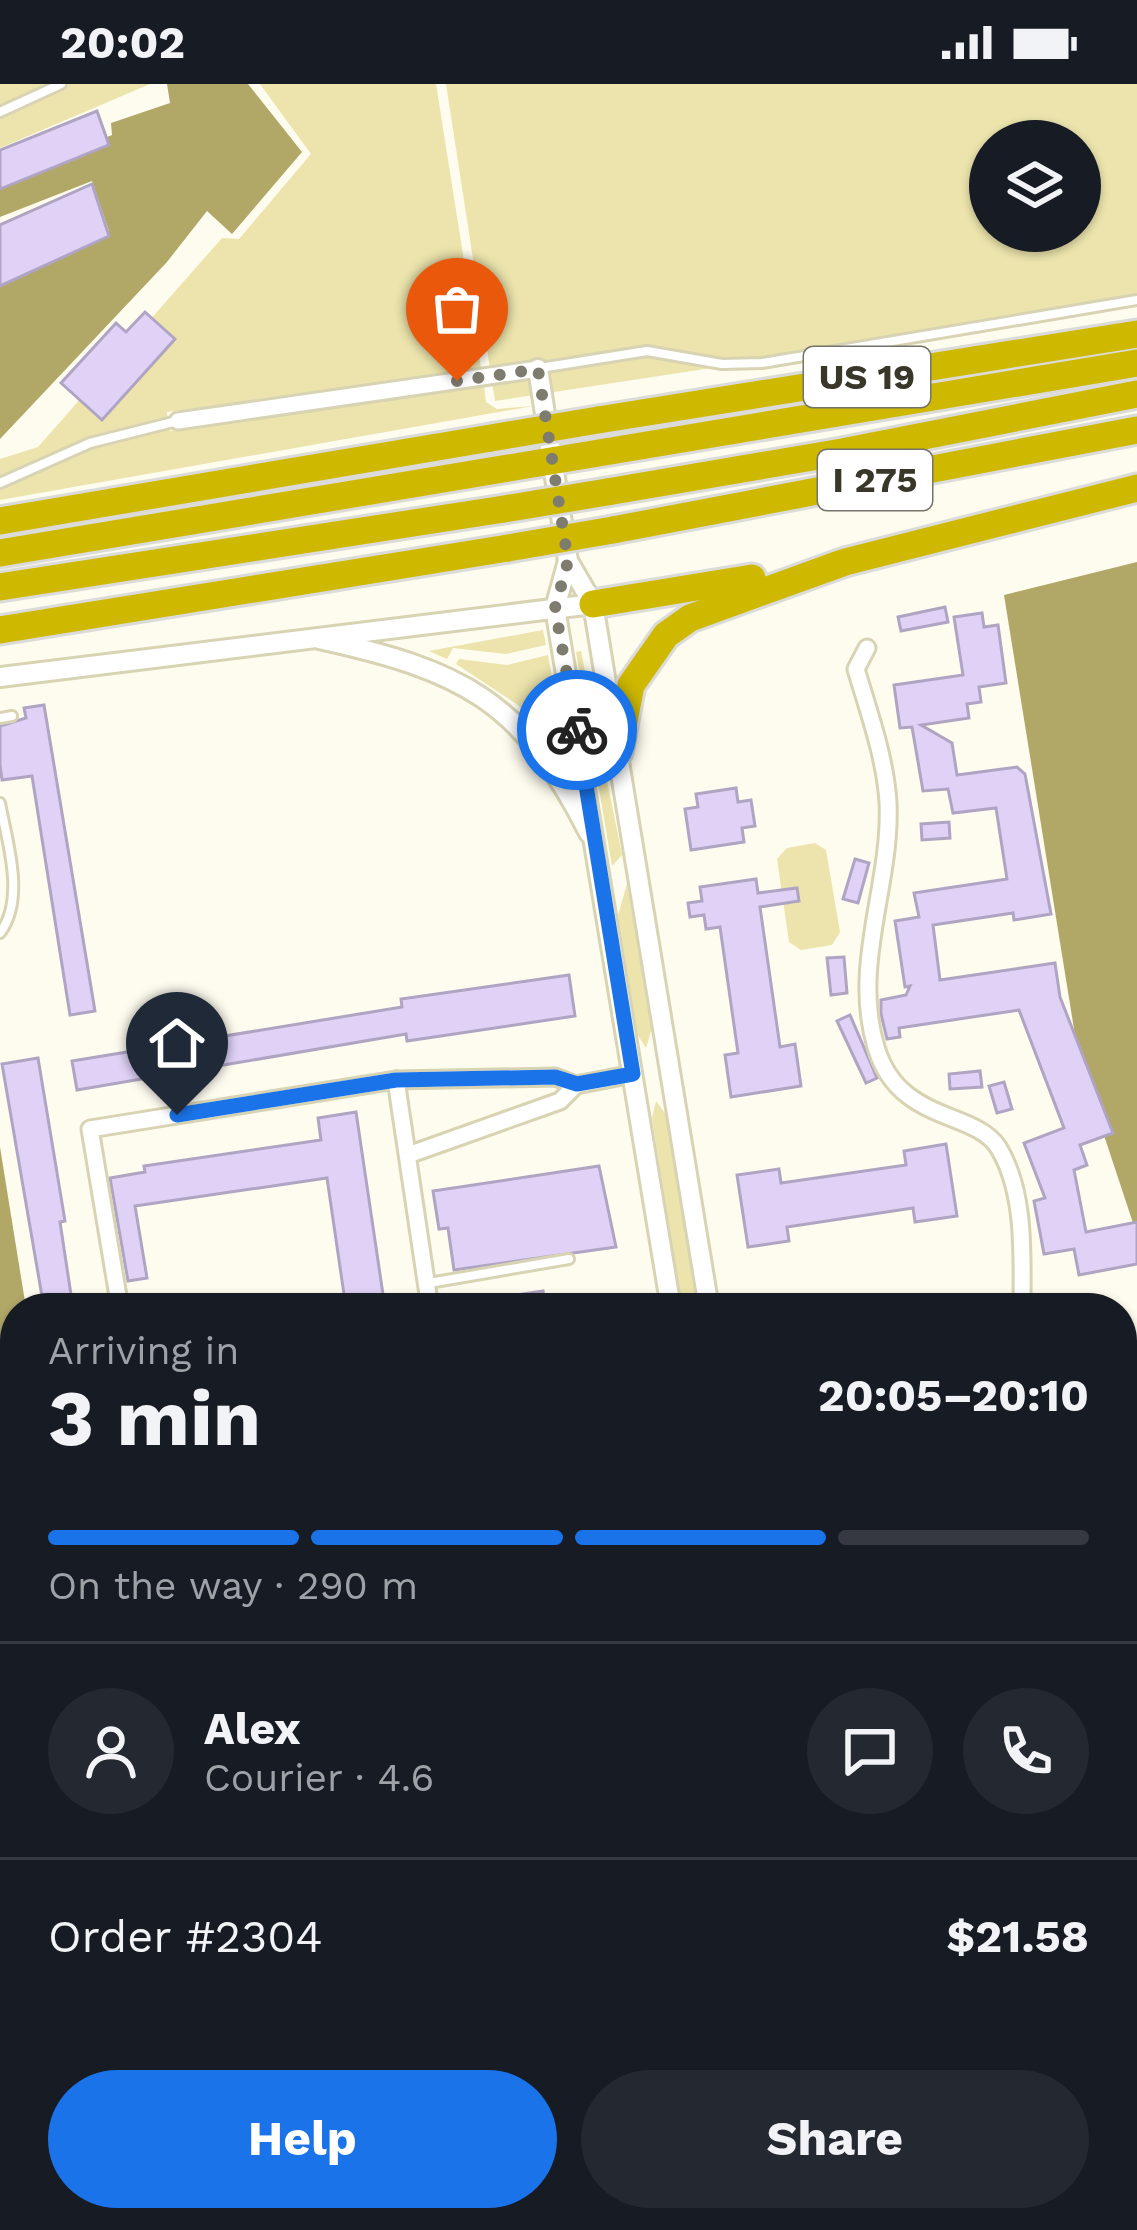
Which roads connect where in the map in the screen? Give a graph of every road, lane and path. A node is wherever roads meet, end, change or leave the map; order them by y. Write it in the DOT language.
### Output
graph roads {
  1 [pos="61,84"];
  2 [pos="0,112"];
  3 [pos="1137,300"];
  4 [pos="1137,334"];
  5 [pos="1137,363"];
  6 [pos="538,369"];
  7 [pos="1137,394"];
  8 [pos="178,421"];
  9 [pos="1137,430"];
  10 [pos="553,463"];
  11 [pos="0,484"];
  12 [pos="1137,488"];
  13 [pos="0,520"];
  14 [pos="0,553"];
  15 [pos="568,561"];
  16 [pos="845,562"];
  17 [pos="0,587"];
  18 [pos="593,604"];
  19 [pos="555,608"];
  20 [pos="0,630"];
  21 [pos="302,636"];
  22 [pos="867,648"];
  23 [pos="0,677"];
  24 [pos="12,716"];
  25 [pos="0,718"];
  26 [pos="618,752"];
  27 [pos="0,803"];
  28 [pos="600,860"];
  29 [pos="637,864"];
  30 [pos="606,896"];
  31 [pos="0,933"];
  32 [pos="670,1067"];
  33 [pos="633,1074"];
  34 [pos="526,1077"];
  35 [pos="396,1080"];
  36 [pos="577,1084"];
  37 [pos="532,1110"];
  38 [pos="408,1154"];
  39 [pos="569,1259"];
  40 [pos="428,1283"];
  41 [pos="117,1293"];
  42 [pos="429,1293"];
  43 [pos="669,1293"];
  44 [pos="707,1293"];
  45 [pos="1021,1293"];
  1 -- 2 [label="lane"];
  3 -- 6 [label="lane"];
  4 -- 13 [label="highway, US 19, bridge"];
  5 -- 10 [label="highway"];
  6 -- 8 [label="street"];
  6 -- 10 [label="street"];
  7 -- 17 [label="highway, I 275, bridge"];
  8 -- 11 [label="lane"];
  9 -- 20 [label="highway, I 275, bridge"];
  10 -- 14 [label="highway"];
  10 -- 15 [label="street"];
  12 -- 16 [label="highway"];
  15 -- 18 [label="street"];
  15 -- 19 [label="street"];
  16 -- 18 [label="highway"];
  16 -- 26 [label="highway"];
  18 -- 19 [label="street"];
  18 -- 26 [label="street"];
  19 -- 21 [label="street"];
  19 -- 28 [label="street"];
  21 -- 23 [label="street"];
  21 -- 28 [label="street"];
  22 -- 45 [label="street"];
  24 -- 25 [label="lane"];
  26 -- 29 [label="street"];
  27 -- 31 [label="lane"];
  28 -- 30 [label="street"];
  29 -- 30 [label="street"];
  29 -- 32 [label="street"];
  30 -- 33 [label="street"];
  32 -- 33 [label="street"];
  32 -- 44 [label="street"];
  33 -- 36 [label="street"];
  33 -- 43 [label="street"];
  34 -- 35 [label="street"];
  34 -- 36 [label="street"];
  34 -- 37 [label="street"];
  35 -- 38 [label="street"];
  35 -- 41 [label="street"];
  36 -- 37 [label="street"];
  37 -- 38 [label="street"];
  38 -- 40 [label="street"];
  39 -- 40 [label="lane"];
  40 -- 42 [label="street"];
}
